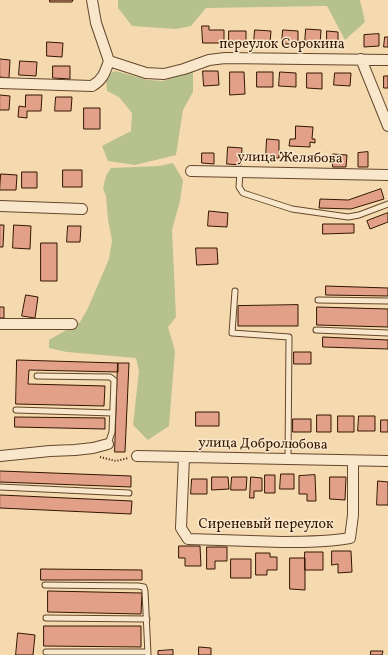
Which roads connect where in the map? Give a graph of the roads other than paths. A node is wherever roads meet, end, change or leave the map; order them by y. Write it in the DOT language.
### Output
graph roads {
  1 [pos="92,0"];
  2 [pos="361,59"];
  3 [pos="388,60"];
  4 [pos="109,61"];
  5 [pos="0,83"];
  6 [pos="388,126"];
  7 [pos="191,171"];
  8 [pos="240,172"];
  9 [pos="388,175"];
  10 [pos="388,204"];
  11 [pos="0,206"];
  12 [pos="82,209"];
  13 [pos="235,291"];
  14 [pos="318,300"];
  15 [pos="388,301"];
  16 [pos="0,324"];
  17 [pos="72,324"];
  18 [pos="316,330"];
  19 [pos="388,333"];
  20 [pos="37,376"];
  21 [pos="16,410"];
  22 [pos="113,412"];
  23 [pos="108,444"];
  24 [pos="0,456"];
  25 [pos="137,456"];
  26 [pos="184,457"];
  27 [pos="288,459"];
  28 [pos="353,461"];
  29 [pos="388,461"];
  30 [pos="0,487"];
  31 [pos="129,493"];
  32 [pos="45,585"];
  33 [pos="46,618"];
  34 [pos="147,619"];
  35 [pos="46,652"];
  36 [pos="148,653"];
  1 -- 4 [label="street"];
  2 -- 3 [label="street, переулок Сорокина"];
  2 -- 4 [label="street, переулок Сорокина"];
  2 -- 6 [label="street"];
  4 -- 5 [label="street"];
  7 -- 8 [label="street, улица Желябова"];
  8 -- 9 [label="street, улица Желябова"];
  8 -- 10 [label="lane"];
  11 -- 12 [label="street"];
  13 -- 27 [label="lane"];
  14 -- 15 [label="lane"];
  16 -- 17 [label="street"];
  18 -- 19 [label="lane"];
  20 -- 22 [label="lane"];
  21 -- 22 [label="lane"];
  22 -- 23 [label="lane"];
  23 -- 24 [label="street"];
  25 -- 26 [label="street, улица Добролюбова"];
  26 -- 27 [label="street, улица Добролюбова"];
  26 -- 28 [label="street, Сиреневый переулок"];
  27 -- 28 [label="street, улица Добролюбова"];
  28 -- 29 [label="street, улица Добролюбова"];
  30 -- 31 [label="lane"];
  32 -- 34 [label="lane"];
  33 -- 34 [label="lane"];
  34 -- 36 [label="lane"];
  35 -- 36 [label="lane"];
}
